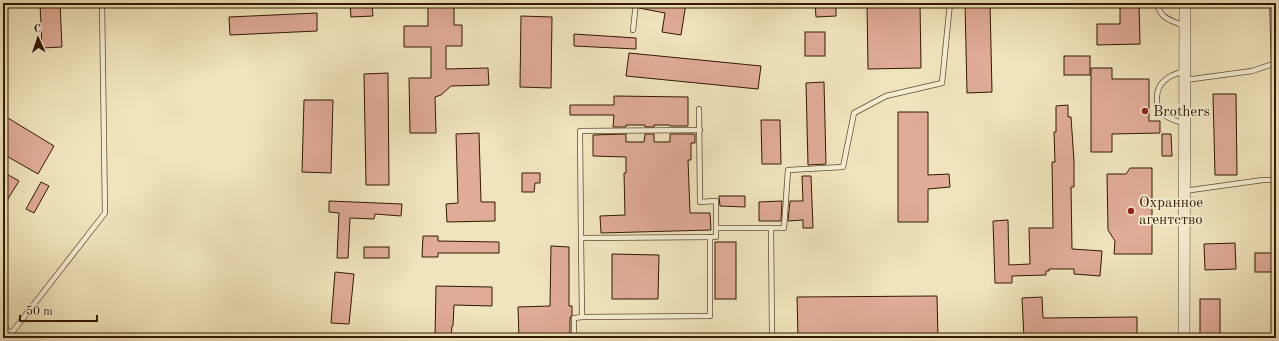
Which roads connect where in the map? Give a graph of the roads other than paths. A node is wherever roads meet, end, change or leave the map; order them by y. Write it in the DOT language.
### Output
graph roads {
  1 [pos="102,3"];
  2 [pos="636,3"];
  3 [pos="950,3"];
  4 [pos="1157,3"];
  5 [pos="1185,3"];
  6 [pos="1272,3"];
  7 [pos="1185,26"];
  8 [pos="633,30"];
  9 [pos="1275,63"];
  10 [pos="1185,76"];
  11 [pos="699,109"];
  12 [pos="1185,123"];
  13 [pos="700,130"];
  14 [pos="1276,180"];
  15 [pos="1184,191"];
  16 [pos="716,228"];
  17 [pos="771,228"];
  18 [pos="710,237"];
  19 [pos="581,238"];
  20 [pos="582,317"];
  21 [pos="9,335"];
  22 [pos="574,338"];
  23 [pos="772,338"];
  24 [pos="1184,338"];
  1 -- 21 [label="lane"];
  2 -- 8 [label="lane"];
  3 -- 17 [label="lane"];
  4 -- 7 [label="lane"];
  5 -- 7 [label="street"];
  6 -- 9 [label="lane"];
  7 -- 10 [label="street"];
  9 -- 10 [label="lane"];
  10 -- 12 [label="street"];
  10 -- 12 [label="lane"];
  11 -- 13 [label="lane"];
  12 -- 15 [label="street"];
  13 -- 16 [label="lane"];
  13 -- 19 [label="lane"];
  14 -- 15 [label="lane"];
  15 -- 24 [label="street"];
  16 -- 17 [label="lane"];
  16 -- 18 [label="lane"];
  17 -- 23 [label="lane"];
  18 -- 19 [label="lane"];
  18 -- 20 [label="lane"];
  19 -- 20 [label="lane"];
  20 -- 22 [label="lane"];
}
